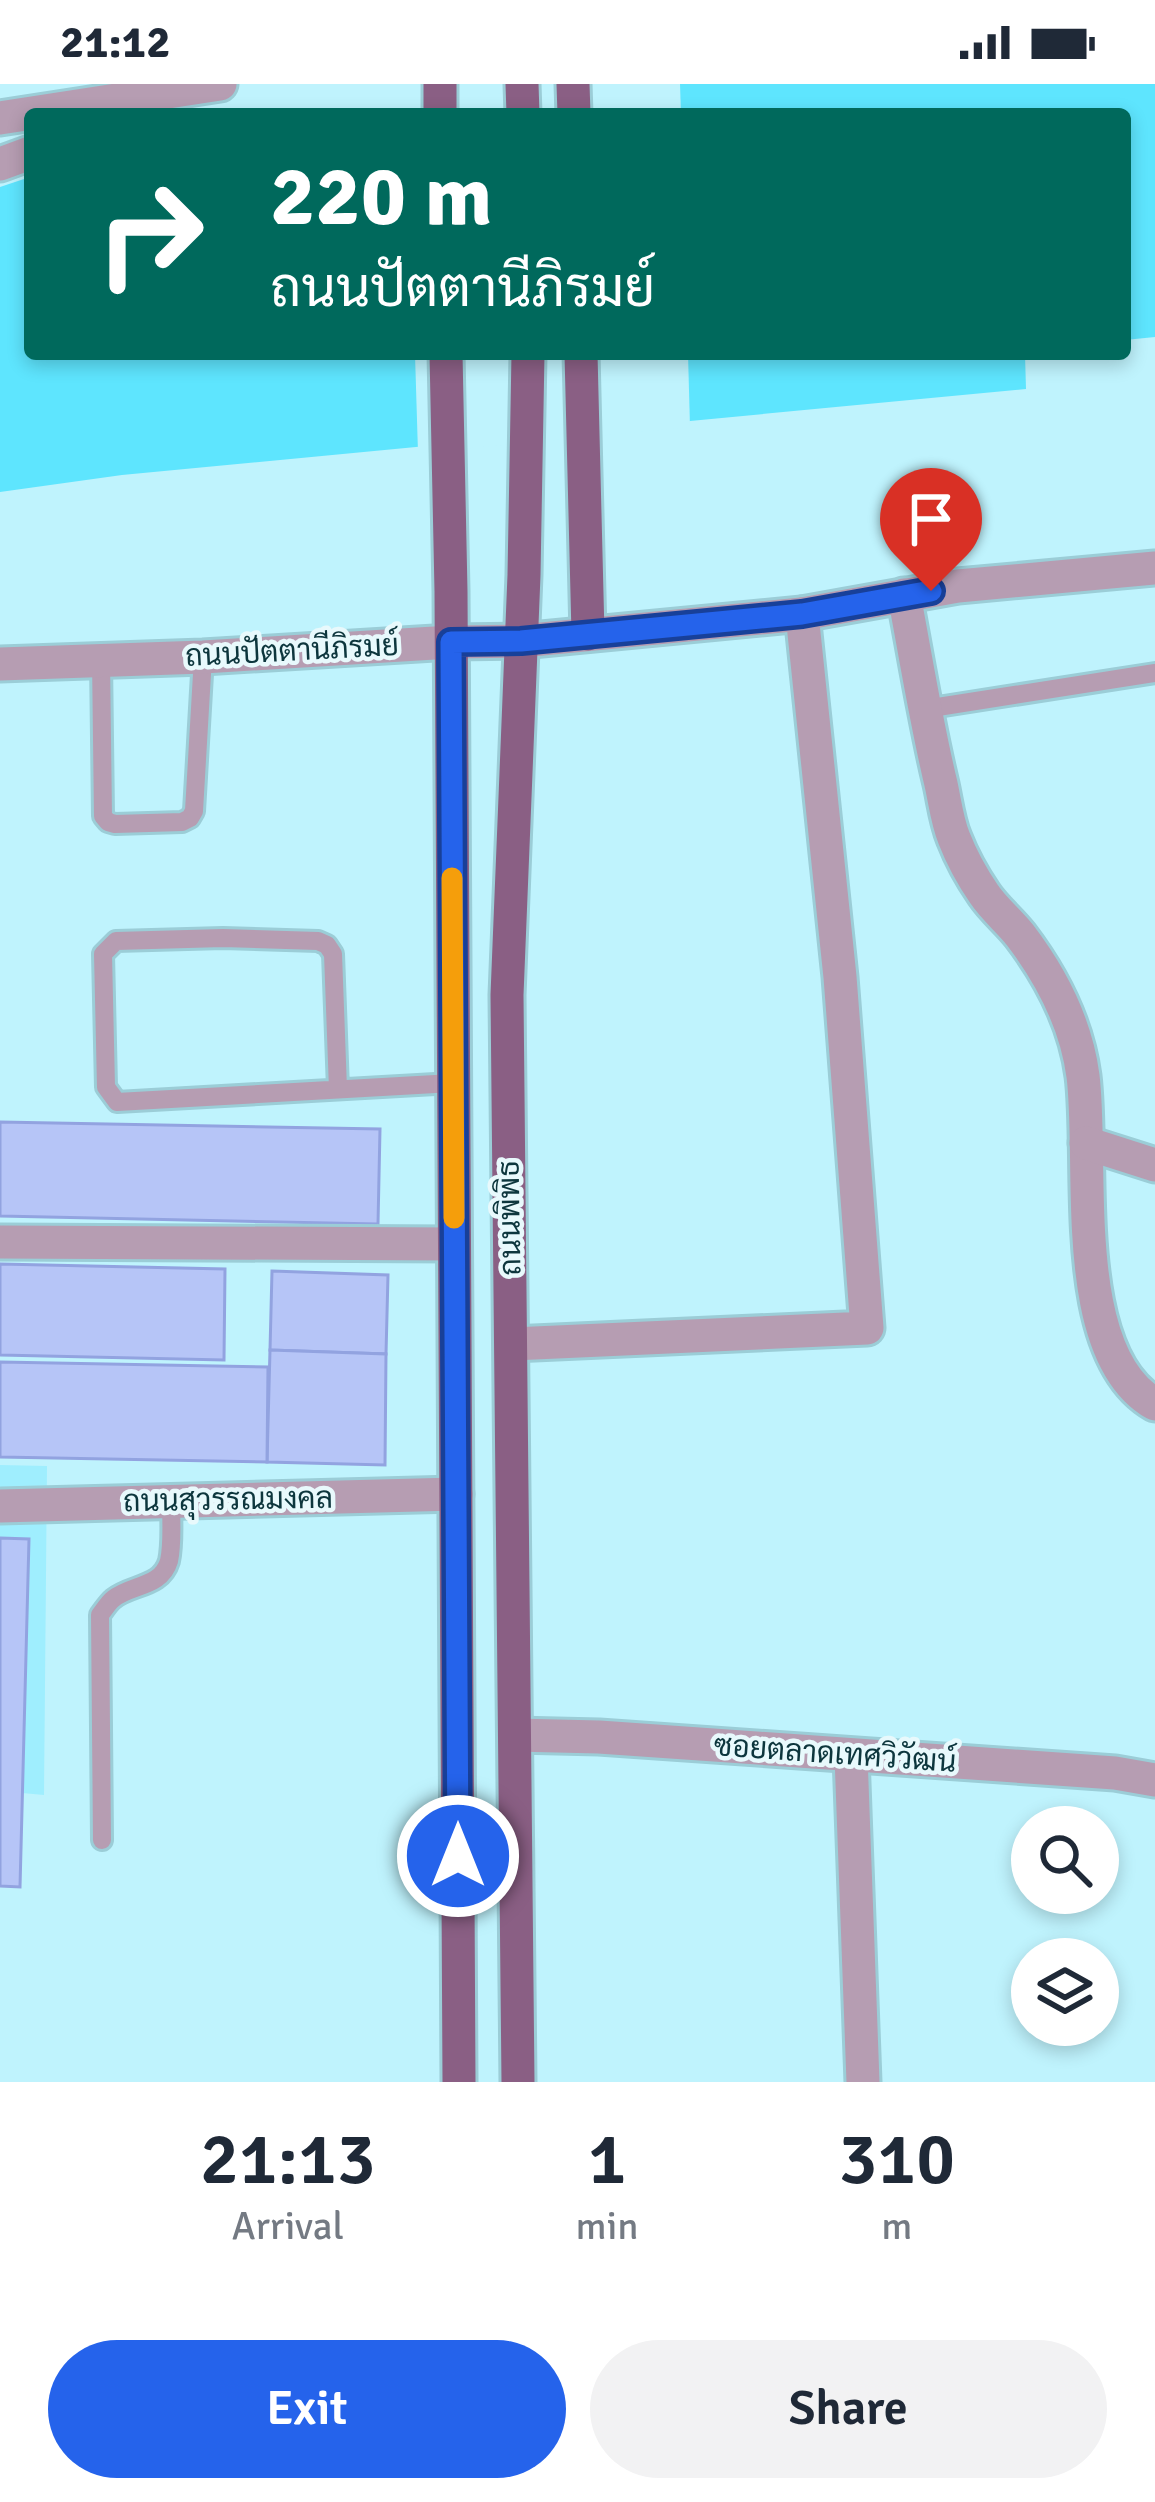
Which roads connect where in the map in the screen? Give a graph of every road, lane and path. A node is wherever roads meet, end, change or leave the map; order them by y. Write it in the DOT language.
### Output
graph roads {
  1 [pos="220,84"];
  2 [pos="182,91"];
  3 [pos="67,108"];
  4 [pos="144,108"];
  5 [pos="446,360"];
  6 [pos="528,360"];
  7 [pos="580,360"];
  8 [pos="1155,568"];
  9 [pos="904,596"];
  10 [pos="802,614"];
  11 [pos="588,634"];
  12 [pos="521,641"];
  13 [pos="451,642"];
  14 [pos="203,657"];
  15 [pos="101,660"];
  16 [pos="0,664"];
  17 [pos="1155,673"];
  18 [pos="925,709"];
  19 [pos="453,1083"];
  20 [pos="338,1090"];
  21 [pos="1086,1143"];
  22 [pos="1155,1165"];
  23 [pos="0,1243"];
  24 [pos="454,1244"];
  25 [pos="512,1344"];
  26 [pos="1155,1404"];
  27 [pos="456,1494"];
  28 [pos="171,1502"];
  29 [pos="0,1506"];
  30 [pos="515,1735"];
  31 [pos="850,1756"];
  32 [pos="1155,1780"];
  33 [pos="102,1840"];
  34 [pos="459,2082"];
  35 [pos="518,2082"];
  36 [pos="863,2082"];
  1 -- 2 [label="street"];
  2 -- 3 [label="street"];
  2 -- 4 [label="street"];
  5 -- 13 [label="main road, ถนนพิพิธ"];
  6 -- 12 [label="main road, ถนนพิพิธ"];
  7 -- 11 [label="main road"];
  8 -- 9 [label="street, ถนนปัตตานีภิรมย์"];
  9 -- 10 [label="street, ถนนปัตตานีภิรมย์"];
  9 -- 18 [label="street"];
  10 -- 11 [label="street, ถนนปัตตานีภิรมย์"];
  10 -- 25 [label="street"];
  11 -- 12 [label="street, ถนนปัตตานีภิรมย์"];
  12 -- 13 [label="street, ถนนปัตตานีภิรมย์"];
  12 -- 25 [label="main road, ถนนพิพิธ"];
  13 -- 14 [label="street, ถนนปัตตานีภิรมย์"];
  13 -- 19 [label="main road, ถนนพิพิธ"];
  14 -- 15 [label="street, ถนนปัตตานีภิรมย์"];
  14 -- 15 [label="lane"];
  15 -- 16 [label="street, ถนนปัตตานีภิรมย์"];
  17 -- 18 [label="lane"];
  18 -- 21 [label="street"];
  19 -- 20 [label="lane"];
  19 -- 24 [label="main road, ถนนพิพิธ"];
  20 -- 20 [label="lane"];
  21 -- 22 [label="street"];
  21 -- 26 [label="street"];
  23 -- 24 [label="street"];
  24 -- 27 [label="main road, ถนนพิพิธ"];
  25 -- 30 [label="main road, ถนนพิพิธ"];
  27 -- 28 [label="street, ถนนสุวรรณมงคล"];
  27 -- 34 [label="main road, ถนนพิพิธ"];
  28 -- 29 [label="street, ถนนสุวรรณมงคล"];
  28 -- 33 [label="lane"];
  30 -- 31 [label="street, ซอยตลาดเทศวิวัฒน์"];
  30 -- 35 [label="main road, ถนนพิพิธ"];
  31 -- 32 [label="street, ซอยตลาดเทศวิวัฒน์"];
  31 -- 36 [label="street"];
}
